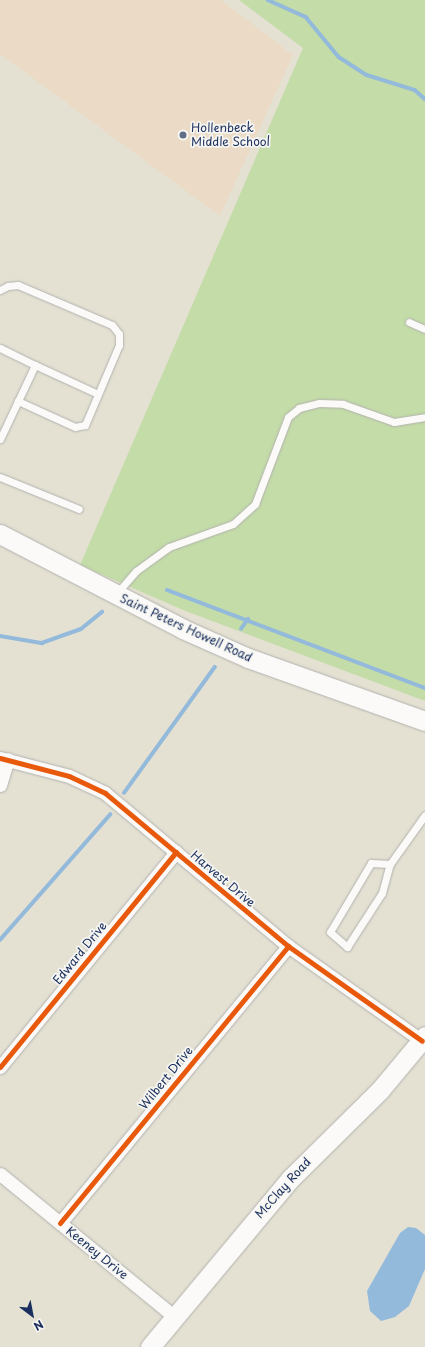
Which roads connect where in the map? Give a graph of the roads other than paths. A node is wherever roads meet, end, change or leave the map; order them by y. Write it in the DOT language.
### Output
graph roads {
  1 [pos="0,290"];
  2 [pos="409,322"];
  3 [pos="425,329"];
  4 [pos="0,348"];
  5 [pos="35,365"];
  6 [pos="98,394"];
  7 [pos="18,401"];
  8 [pos="425,416"];
  9 [pos="0,440"];
  10 [pos="0,477"];
  11 [pos="79,510"];
  12 [pos="0,534"];
  13 [pos="116,594"];
  14 [pos="425,721"];
  15 [pos="4,758"];
  16 [pos="0,786"];
  17 [pos="425,815"];
  18 [pos="176,852"];
  19 [pos="390,864"];
  20 [pos="288,946"];
  21 [pos="424,1040"];
  22 [pos="0,1067"];
  23 [pos="0,1174"];
  24 [pos="60,1223"];
  25 [pos="175,1317"];
  26 [pos="150,1347"];
  1 -- 6 [label="lane"];
  2 -- 3 [label="lane"];
  4 -- 5 [label="lane"];
  5 -- 6 [label="lane"];
  5 -- 7 [label="lane"];
  6 -- 7 [label="lane"];
  7 -- 9 [label="lane"];
  8 -- 13 [label="lane"];
  10 -- 11 [label="lane"];
  12 -- 13 [label="main road, Saint Peters Howell Road"];
  13 -- 14 [label="main road, Saint Peters Howell Road"];
  15 -- 16 [label="street"];
  15 -- 18 [label="street, Harvest Drive"];
  17 -- 19 [label="lane"];
  18 -- 20 [label="street, Harvest Drive"];
  18 -- 22 [label="street, Edward Drive"];
  19 -- 19 [label="lane"];
  20 -- 21 [label="street, Harvest Drive"];
  20 -- 24 [label="street, Wilbert Drive"];
  21 -- 25 [label="main road, McClay Road"];
  23 -- 24 [label="street, Keeney Drive"];
  24 -- 25 [label="street, Keeney Drive"];
  25 -- 26 [label="main road, McClay Road"];
}
